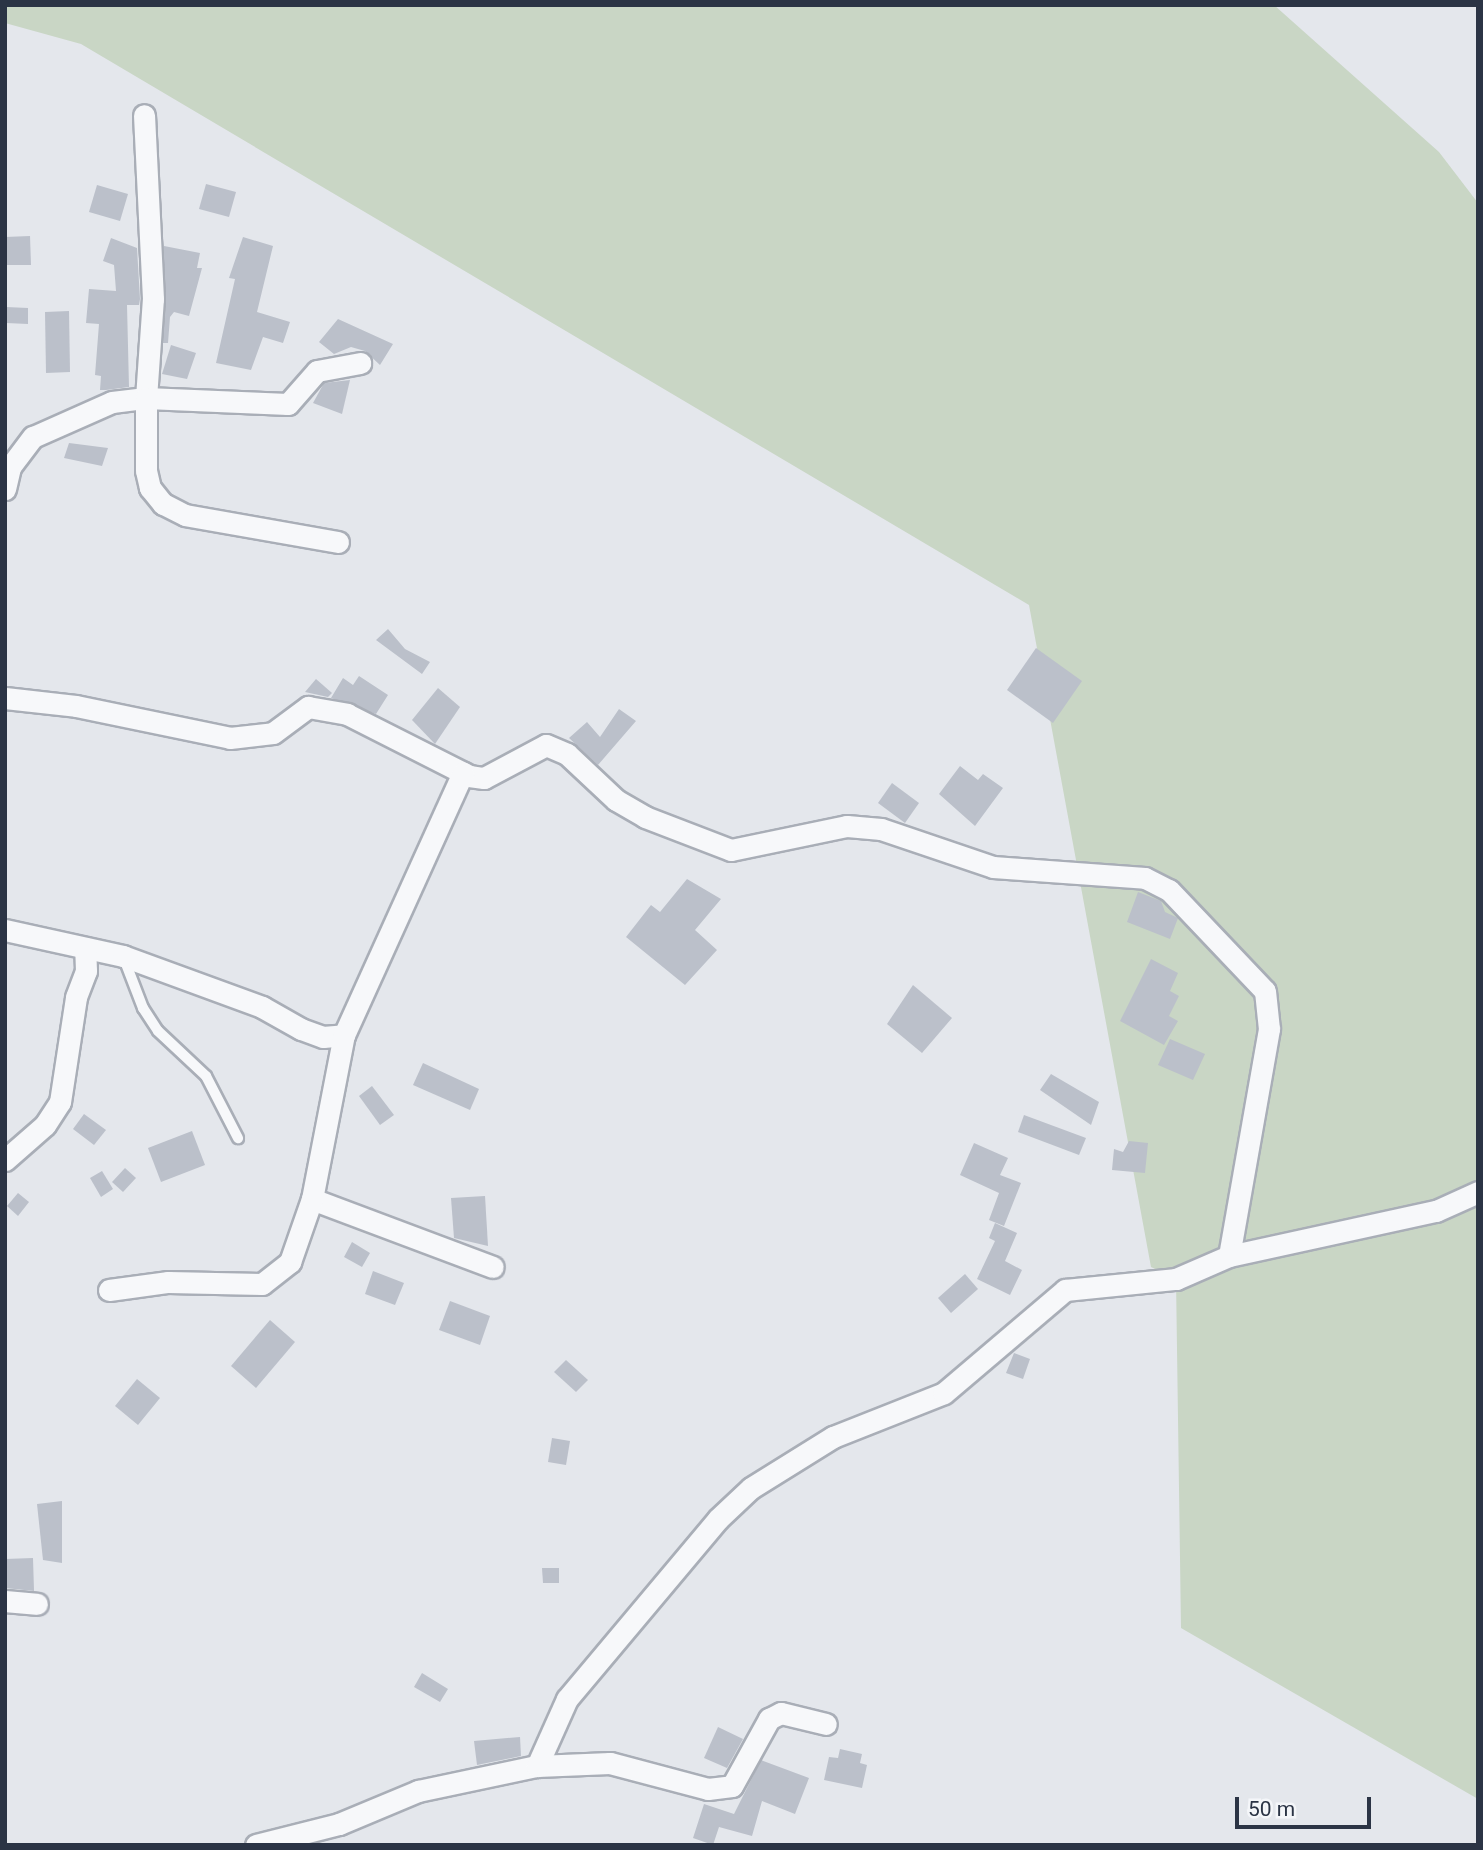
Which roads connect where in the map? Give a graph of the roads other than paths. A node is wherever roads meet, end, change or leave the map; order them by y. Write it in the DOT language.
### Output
graph roads {
  1 [pos="144,116"];
  2 [pos="360,363"];
  3 [pos="146,398"];
  4 [pos="5,489"];
  5 [pos="338,542"];
  6 [pos="5,698"];
  7 [pos="463,773"];
  8 [pos="5,930"];
  9 [pos="85,948"];
  10 [pos="123,956"];
  11 [pos="344,1035"];
  12 [pos="239,1138"];
  13 [pos="5,1160"];
  14 [pos="1478,1192"];
  15 [pos="312,1199"];
  16 [pos="1229,1255"];
  17 [pos="493,1267"];
  18 [pos="109,1290"];
  19 [pos="5,1601"];
  20 [pos="37,1604"];
  21 [pos="826,1724"];
  22 [pos="537,1766"];
  23 [pos="256,1845"];
  1 -- 3 [label="street"];
  2 -- 3 [label="street"];
  3 -- 4 [label="street"];
  3 -- 5 [label="street"];
  6 -- 7 [label="street"];
  7 -- 11 [label="street"];
  7 -- 16 [label="street"];
  8 -- 9 [label="street"];
  9 -- 10 [label="street"];
  9 -- 13 [label="street"];
  10 -- 11 [label="street"];
  10 -- 12 [label="lane"];
  11 -- 15 [label="street"];
  14 -- 16 [label="street"];
  15 -- 17 [label="street"];
  15 -- 18 [label="street"];
  16 -- 22 [label="street"];
  19 -- 20 [label="street"];
  21 -- 22 [label="street"];
  22 -- 23 [label="street"];
}
